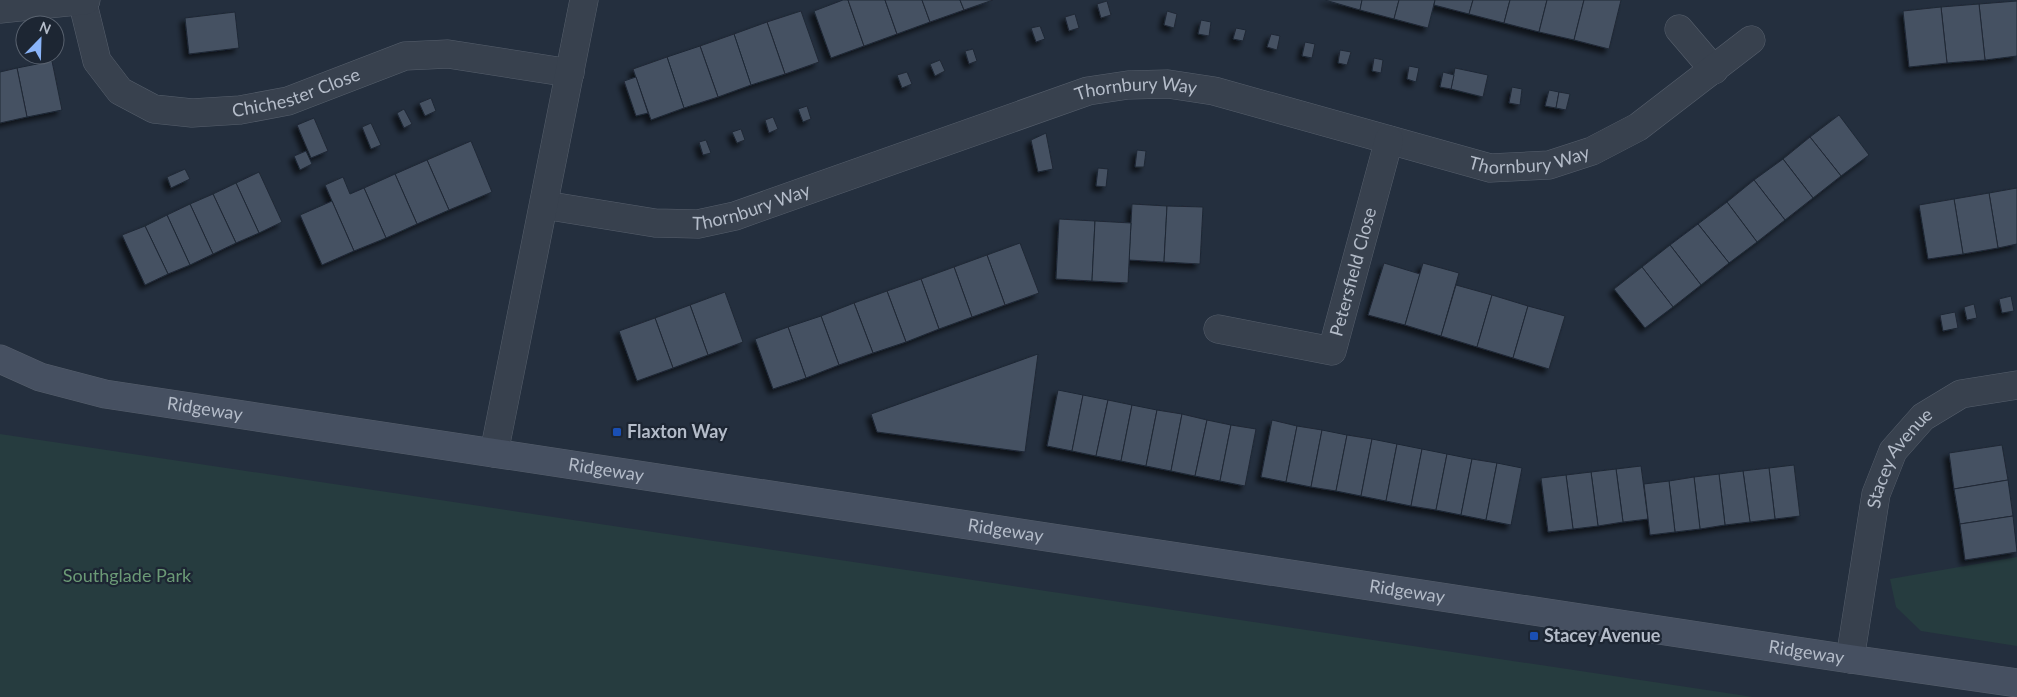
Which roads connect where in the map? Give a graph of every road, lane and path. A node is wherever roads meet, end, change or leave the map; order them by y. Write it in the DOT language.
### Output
graph roads {
  1 [pos="84,0"];
  2 [pos="584,0"];
  3 [pos="0,8"];
  4 [pos="1679,29"];
  5 [pos="1752,40"];
  6 [pos="1714,70"];
  7 [pos="570,73"];
  8 [pos="1389,140"];
  9 [pos="544,205"];
  10 [pos="1218,330"];
  11 [pos="0,359"];
  12 [pos="2017,385"];
  13 [pos="494,453"];
  14 [pos="1850,659"];
  15 [pos="2017,683"];
  1 -- 3 [label="street, Chichester Close"];
  1 -- 7 [label="street, Chichester Close"];
  2 -- 7 [label="street"];
  4 -- 6 [label="street"];
  5 -- 6 [label="street, Thornbury Way"];
  6 -- 8 [label="street, Thornbury Way"];
  7 -- 9 [label="street"];
  8 -- 9 [label="street, Thornbury Way"];
  8 -- 10 [label="street, Petersfield Close"];
  9 -- 13 [label="street"];
  11 -- 13 [label="street, Ridgeway"];
  12 -- 14 [label="street, Stacey Avenue"];
  13 -- 14 [label="street, Ridgeway"];
  14 -- 15 [label="street, Ridgeway"];
}
